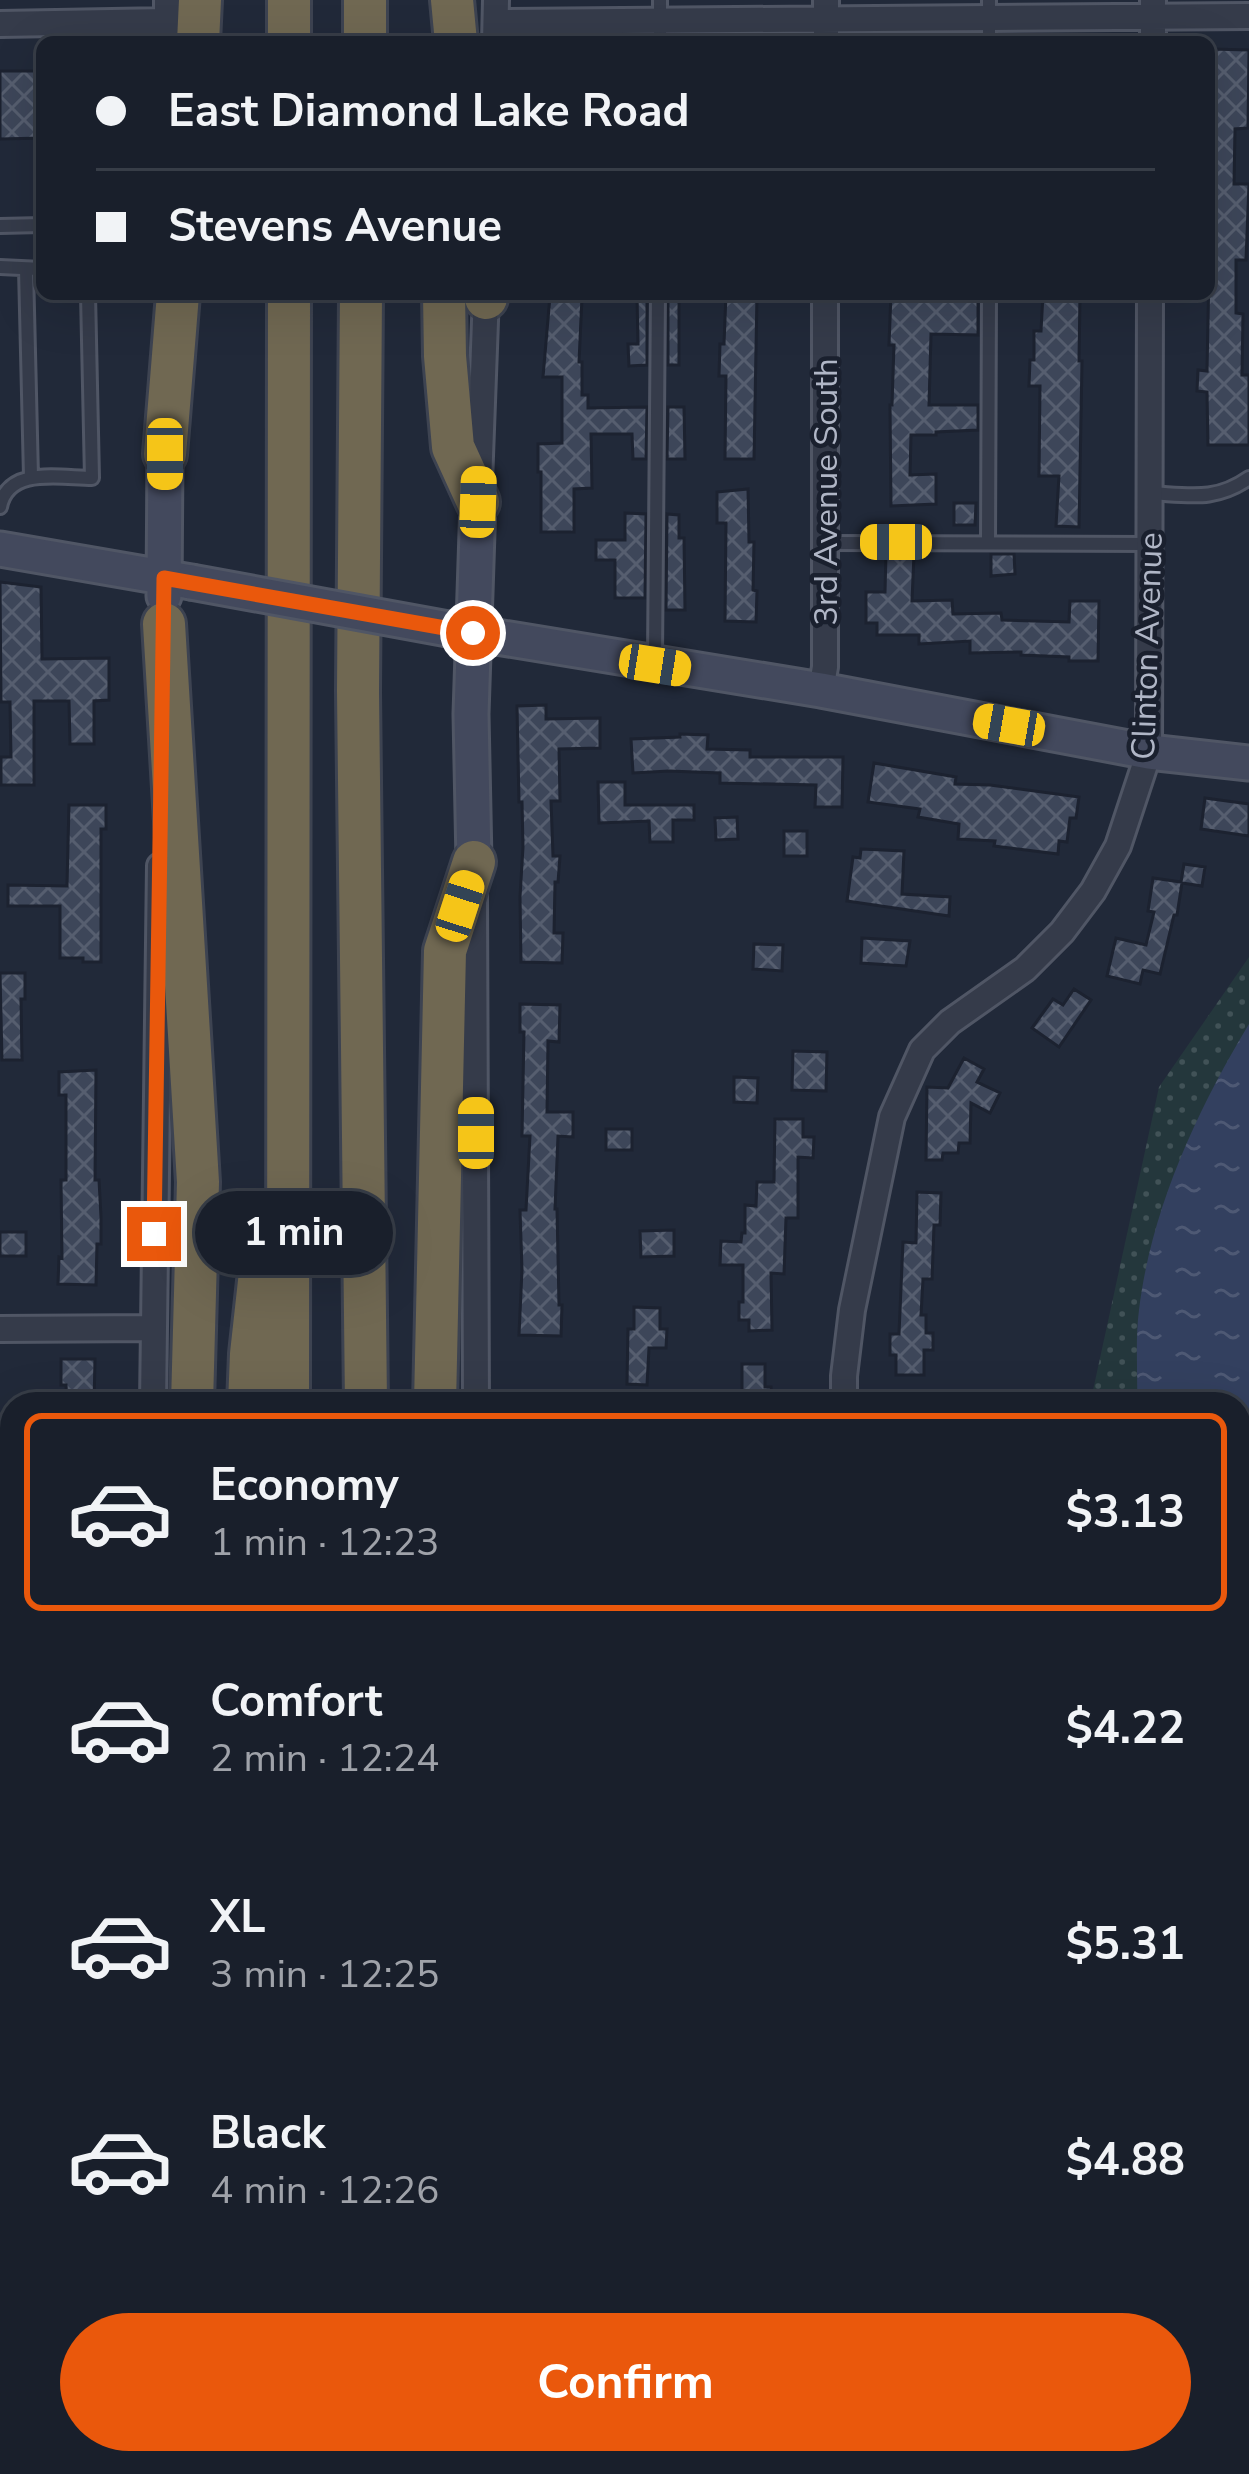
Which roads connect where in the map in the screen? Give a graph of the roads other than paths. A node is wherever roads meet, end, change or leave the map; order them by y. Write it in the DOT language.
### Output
graph roads {
  1 [pos="289,0"];
  2 [pos="365,0"];
  3 [pos="432,0"];
  4 [pos="452,0"];
  5 [pos="5,16"];
  6 [pos="1249,16"];
  7 [pos="989,20"];
  8 [pos="1153,20"];
  9 [pos="180,21"];
  10 [pos="660,21"];
  11 [pos="826,21"];
  12 [pos="495,22"];
  13 [pos="289,36"];
  14 [pos="364,36"];
  15 [pos="434,36"];
  16 [pos="455,36"];
  17 [pos="36,225"];
  18 [pos="0,226"];
  19 [pos="0,268"];
  20 [pos="26,269"];
  21 [pos="36,269"];
  22 [pos="88,300"];
  23 [pos="166,300"];
  24 [pos="178,300"];
  25 [pos="289,300"];
  26 [pos="361,300"];
  27 [pos="473,300"];
  28 [pos="658,300"];
  29 [pos="825,300"];
  30 [pos="988,300"];
  31 [pos="1150,300"];
  32 [pos="165,454"];
  33 [pos="32,477"];
  34 [pos="1249,478"];
  35 [pos="1148,493"];
  36 [pos="478,502"];
  37 [pos="0,507"];
  38 [pos="988,542"];
  39 [pos="825,543"];
  40 [pos="1150,544"];
  41 [pos="0,549"];
  42 [pos="178,580"];
  43 [pos="164,624"];
  44 [pos="461,631"];
  45 [pos="655,665"];
  46 [pos="821,690"];
  47 [pos="1149,752"];
  48 [pos="1249,763"];
  49 [pos="474,862"];
  50 [pos="287,1014"];
  51 [pos="152,1328"];
  52 [pos="0,1329"];
  53 [pos="153,1392"];
  54 [pos="192,1392"];
  55 [pos="249,1392"];
  56 [pos="288,1392"];
  57 [pos="365,1392"];
  58 [pos="436,1392"];
  59 [pos="476,1392"];
  60 [pos="844,1392"];
  1 -- 13 [label="highway"];
  2 -- 14 [label="highway"];
  3 -- 15 [label="highway"];
  4 -- 16 [label="highway"];
  5 -- 9 [label="street"];
  6 -- 8 [label="street"];
  7 -- 8 [label="street"];
  7 -- 11 [label="street"];
  10 -- 11 [label="street"];
  10 -- 12 [label="street"];
  17 -- 18 [label="lane"];
  19 -- 20 [label="lane"];
  20 -- 21 [label="lane"];
  20 -- 33 [label="lane"];
  22 -- 33 [label="lane"];
  23 -- 32 [label="street"];
  24 -- 32 [label="highway"];
  25 -- 50 [label="highway"];
  26 -- 57 [label="highway"];
  27 -- 36 [label="highway"];
  28 -- 45 [label="lane"];
  29 -- 39 [label="street, 3rd Avenue South"];
  30 -- 38 [label="lane"];
  31 -- 35 [label="street, Clinton Avenue"];
  32 -- 42 [label="street"];
  33 -- 37 [label="lane"];
  34 -- 35 [label="lane"];
  35 -- 40 [label="street, Clinton Avenue"];
  36 -- 44 [label="street"];
  38 -- 39 [label="lane"];
  38 -- 40 [label="lane"];
  39 -- 46 [label="street, 3rd Avenue South"];
  40 -- 47 [label="street, Clinton Avenue"];
  41 -- 42 [label="street"];
  42 -- 43 [label="street"];
  42 -- 44 [label="street, bridge"];
  43 -- 51 [label="street"];
  43 -- 54 [label="highway"];
  44 -- 45 [label="street"];
  44 -- 49 [label="street"];
  45 -- 46 [label="street"];
  46 -- 47 [label="street"];
  47 -- 48 [label="street"];
  47 -- 60 [label="street, Clinton Avenue"];
  49 -- 58 [label="highway"];
  49 -- 59 [label="street"];
  50 -- 55 [label="highway"];
  50 -- 56 [label="highway"];
  51 -- 52 [label="street"];
  51 -- 53 [label="street"];
}
